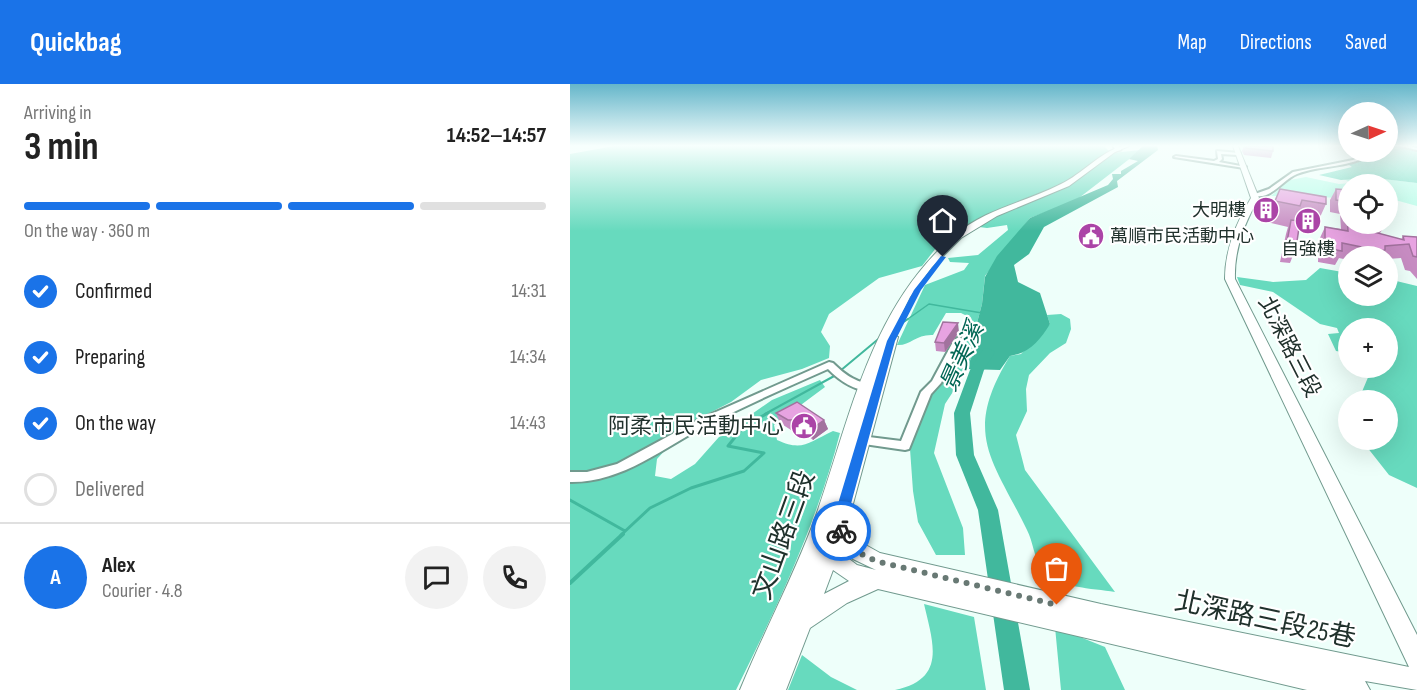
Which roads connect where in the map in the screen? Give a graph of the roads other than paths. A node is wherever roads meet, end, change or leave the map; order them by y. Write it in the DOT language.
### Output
graph roads {
  1 [pos="1079,174"];
  2 [pos="1247,174"];
  3 [pos="1293,174"];
  4 [pos="1255,195"];
  5 [pos="959,340"];
  6 [pos="863,386"];
  7 [pos="861,440"];
  8 [pos="570,477"];
  9 [pos="830,525"];
  10 [pos="821,550"];
  11 [pos="879,580"];
  12 [pos="925,581"];
  13 [pos="805,621"];
  14 [pos="1104,624"];
  15 [pos="1417,659"];
  16 [pos="1417,680"];
  17 [pos="752,690"];
  18 [pos="774,690"];
  19 [pos="1358,690"];
  1 -- 6 [label="main road, 文山路三段"];
  2 -- 4 [label="main road"];
  3 -- 4 [label="street"];
  4 -- 15 [label="main road, 北深路三段"];
  5 -- 7 [label="street"];
  6 -- 7 [label="main road, 文山路三段"];
  6 -- 8 [label="street"];
  6 -- 9 [label="main road, 文山路三段"];
  7 -- 9 [label="main road, 文山路三段"];
  9 -- 10 [label="main road, 文山路三段"];
  9 -- 12 [label="main road"];
  10 -- 11 [label="main road"];
  10 -- 13 [label="main road, 文山路三段"];
  10 -- 17 [label="main road, 文山路三段"];
  11 -- 12 [label="main road"];
  11 -- 13 [label="main road"];
  12 -- 14 [label="main road"];
  13 -- 18 [label="main road, 文山路三段"];
  14 -- 16 [label="main road, 北深路三段25巷"];
  14 -- 19 [label="main road, 北深路三段25巷"];
}
